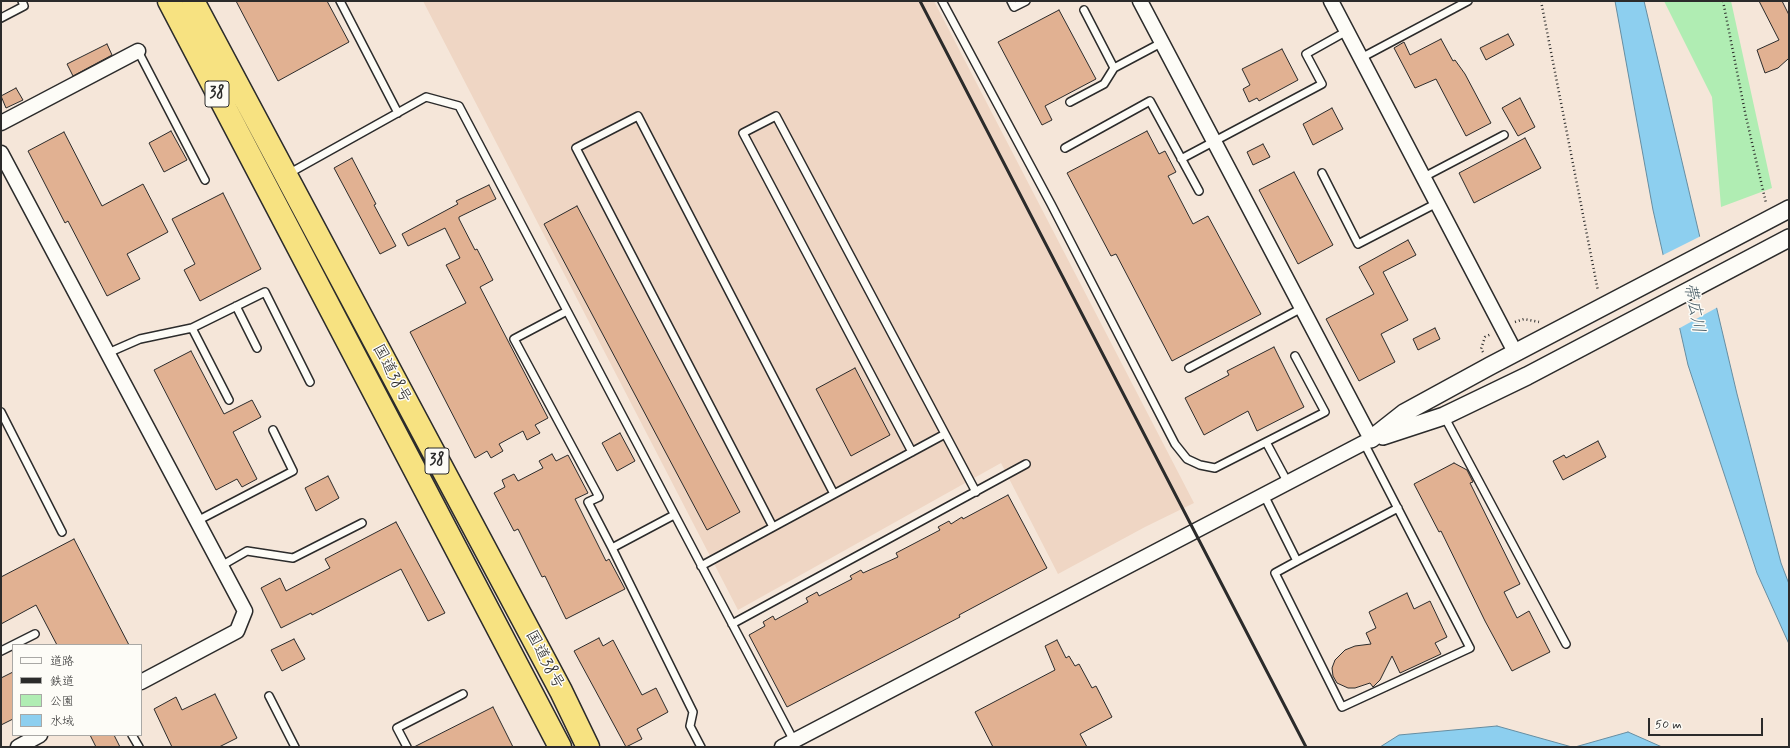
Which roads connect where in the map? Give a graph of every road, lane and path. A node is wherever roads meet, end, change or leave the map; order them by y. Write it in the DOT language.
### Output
graph roads {
  1 [pos="22,1"];
  2 [pos="169,1"];
  3 [pos="193,1"];
  4 [pos="340,1"];
  5 [pos="942,1"];
  6 [pos="1011,1"];
  7 [pos="1026,1"];
  8 [pos="1140,1"];
  9 [pos="1331,1"];
  10 [pos="1468,1"];
  11 [pos="1541,1"];
  12 [pos="1723,1"];
  13 [pos="1084,10"];
  14 [pos="1,18"];
  15 [pos="1347,31"];
  16 [pos="1161,43"];
  17 [pos="138,51"];
  18 [pos="1361,58"];
  19 [pos="1114,68"];
  20 [pos="1070,102"];
  21 [pos="398,113"];
  22 [pos="1,123"];
  23 [pos="1504,135"];
  24 [pos="1214,142"];
  25 [pos="1065,148"];
  26 [pos="1,153"];
  27 [pos="1181,159"];
  28 [pos="1322,173"];
  29 [pos="1424,177"];
  30 [pos="205,180"];
  31 [pos="274,181"];
  32 [pos="1199,191"];
  33 [pos="1771,200"];
  34 [pos="1437,203"];
  35 [pos="1789,210"];
  36 [pos="1789,238"];
  37 [pos="1592,294"];
  38 [pos="236,306"];
  39 [pos="1302,308"];
  40 [pos="567,311"];
  41 [pos="1540,322"];
  42 [pos="192,328"];
  43 [pos="1502,328"];
  44 [pos="257,348"];
  45 [pos="1515,352"];
  46 [pos="108,354"];
  47 [pos="1295,356"];
  48 [pos="1189,368"];
  49 [pos="1527,376"];
  50 [pos="310,382"];
  51 [pos="229,400"];
  52 [pos="1,412"];
  53 [pos="1444,416"];
  54 [pos="273,430"];
  55 [pos="945,434"];
  56 [pos="1368,441"];
  57 [pos="1266,442"];
  58 [pos="912,452"];
  59 [pos="1026,464"];
  60 [pos="1288,483"];
  61 [pos="976,492"];
  62 [pos="834,494"];
  63 [pos="1264,495"];
  64 [pos="1398,508"];
  65 [pos="674,515"];
  66 [pos="197,521"];
  67 [pos="362,523"];
  68 [pos="772,527"];
  69 [pos="62,532"];
  70 [pos="612,548"];
  71 [pos="1297,561"];
  72 [pos="221,566"];
  73 [pos="701,566"];
  74 [pos="732,624"];
  75 [pos="35,634"];
  76 [pos="15,644"];
  77 [pos="1566,644"];
  78 [pos="12,646"];
  79 [pos="1,651"];
  80 [pos="142,681"];
  81 [pos="463,694"];
  82 [pos="269,696"];
  83 [pos="38,736"];
  84 [pos="133,736"];
  85 [pos="788,744"];
  86 [pos="18,747"];
  87 [pos="139,747"];
  88 [pos="295,747"];
  89 [pos="407,747"];
  90 [pos="560,747"];
  91 [pos="588,747"];
  92 [pos="701,747"];
  1 -- 14 [label="lane"];
  2 -- 31 [label="highway, 国道38号 / 38"];
  3 -- 31 [label="highway, 国道38号 / 38"];
  4 -- 21 [label="lane"];
  5 -- 57 [label="lane"];
  6 -- 7 [label="lane"];
  8 -- 16 [label="street"];
  9 -- 15 [label="street"];
  10 -- 18 [label="lane"];
  11 -- 37 [label="path"];
  12 -- 33 [label="path"];
  13 -- 19 [label="lane"];
  15 -- 18 [label="street"];
  15 -- 24 [label="lane"];
  16 -- 19 [label="lane"];
  16 -- 24 [label="street"];
  17 -- 22 [label="street"];
  17 -- 30 [label="lane"];
  18 -- 29 [label="street"];
  19 -- 20 [label="lane"];
  21 -- 31 [label="lane"];
  21 -- 40 [label="lane"];
  23 -- 29 [label="lane"];
  24 -- 27 [label="lane"];
  24 -- 39 [label="street"];
  25 -- 27 [label="lane"];
  26 -- 46 [label="street"];
  27 -- 32 [label="lane"];
  28 -- 34 [label="lane"];
  29 -- 34 [label="street"];
  31 -- 90 [label="highway, 国道38号 / 38"];
  31 -- 91 [label="highway, 国道38号 / 38"];
  34 -- 43 [label="street"];
  35 -- 45 [label="street"];
  36 -- 49 [label="street"];
  38 -- 42 [label="lane"];
  38 -- 44 [label="lane"];
  38 -- 50 [label="lane"];
  39 -- 48 [label="lane"];
  39 -- 56 [label="street"];
  40 -- 65 [label="lane"];
  40 -- 70 [label="lane"];
  41 -- 43 [label="path"];
  42 -- 46 [label="lane"];
  42 -- 51 [label="lane"];
  43 -- 45 [label="street"];
  45 -- 49 [label="street"];
  45 -- 56 [label="street"];
  46 -- 66 [label="street"];
  47 -- 57 [label="lane"];
  49 -- 53 [label="street"];
  52 -- 69 [label="lane"];
  53 -- 56 [label="street"];
  53 -- 77 [label="lane"];
  54 -- 66 [label="lane"];
  55 -- 58 [label="lane"];
  55 -- 58 [label="lane"];
  55 -- 61 [label="lane"];
  56 -- 60 [label="street"];
  56 -- 64 [label="lane"];
  57 -- 60 [label="lane"];
  58 -- 62 [label="lane"];
  59 -- 61 [label="lane"];
  60 -- 63 [label="street"];
  61 -- 74 [label="lane"];
  62 -- 68 [label="lane"];
  62 -- 68 [label="lane"];
  63 -- 71 [label="lane"];
  63 -- 85 [label="street"];
  64 -- 71 [label="lane"];
  64 -- 71 [label="lane"];
  65 -- 70 [label="lane"];
  65 -- 73 [label="lane"];
  66 -- 72 [label="street"];
  67 -- 72 [label="lane"];
  68 -- 73 [label="lane"];
  70 -- 92 [label="lane"];
  72 -- 80 [label="street"];
  73 -- 74 [label="lane"];
  74 -- 85 [label="lane"];
  75 -- 76 [label="lane"];
  78 -- 79 [label="lane"];
  81 -- 89 [label="lane"];
  82 -- 88 [label="lane"];
  83 -- 86 [label="street"];
  84 -- 87 [label="lane"];
}
